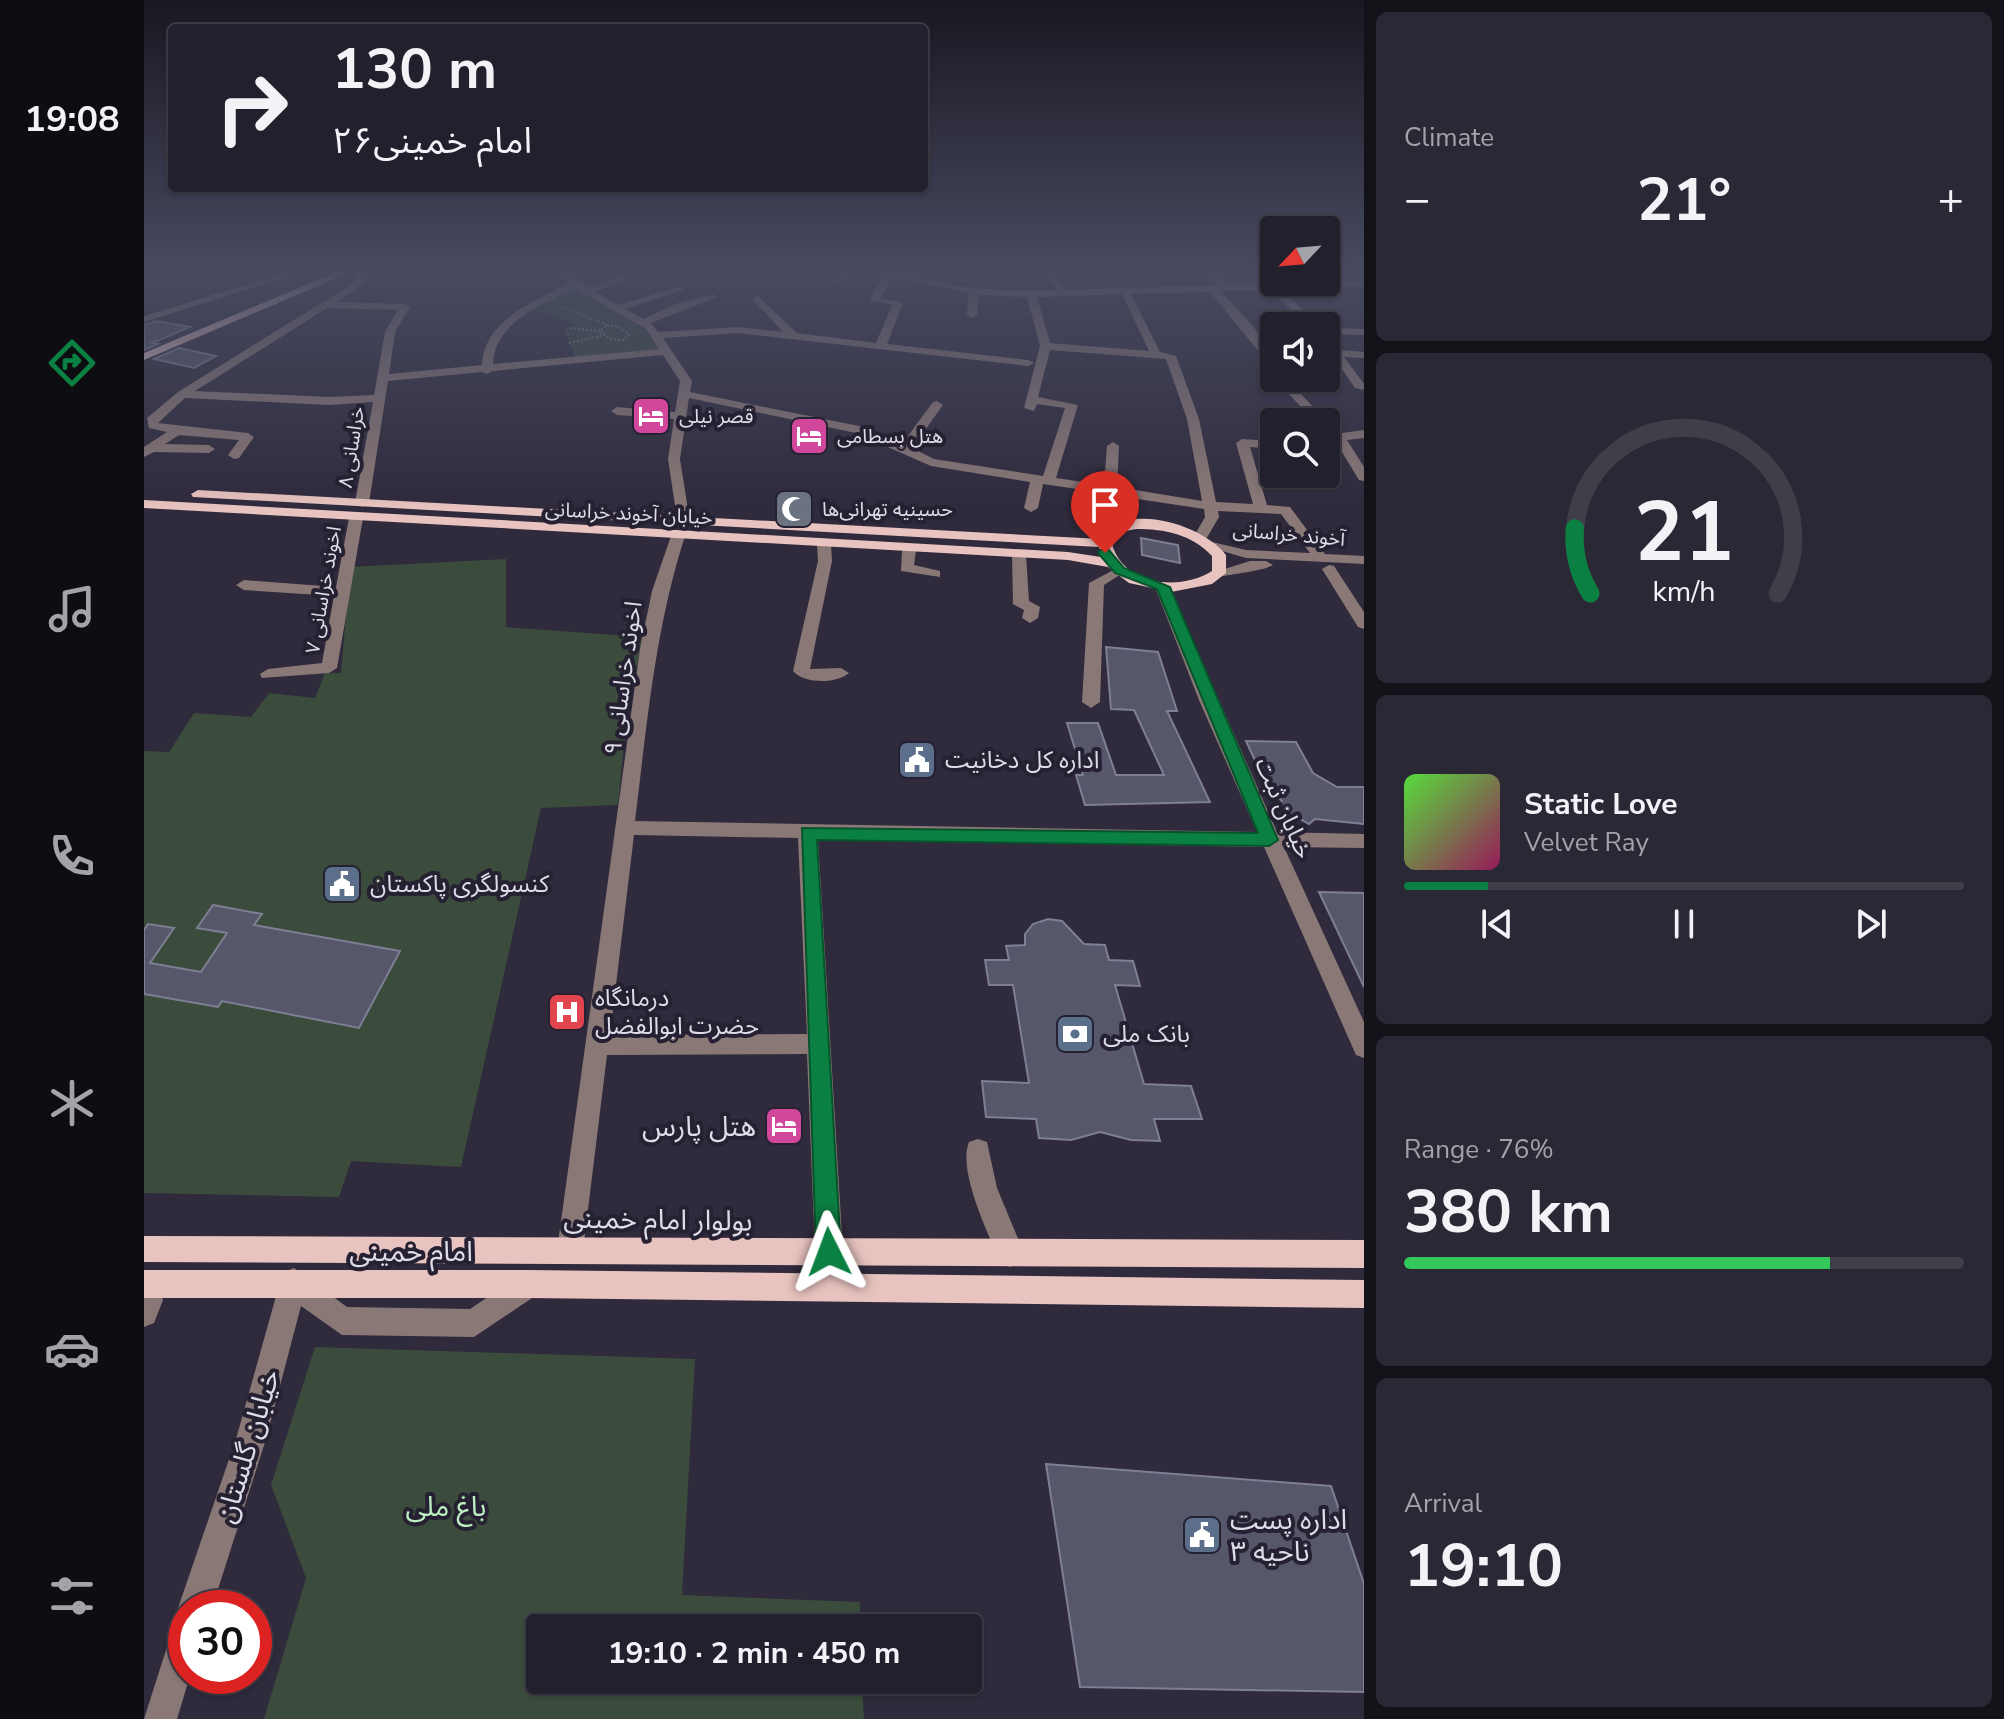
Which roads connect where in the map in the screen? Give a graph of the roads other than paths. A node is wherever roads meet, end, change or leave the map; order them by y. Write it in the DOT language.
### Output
graph roads {
  1 [pos="165,348"];
  2 [pos="257,348"];
  3 [pos="387,348"];
  4 [pos="488,348"];
  5 [pos="666,348"];
  6 [pos="891,348"];
  7 [pos="1045,348"];
  8 [pos="1072,348"];
  9 [pos="1153,348"];
  10 [pos="668,351"];
  11 [pos="1340,354"];
  12 [pos="1156,355"];
  13 [pos="1364,355"];
  14 [pos="144,357"];
  15 [pos="1340,362"];
  16 [pos="1028,363"];
  17 [pos="487,371"];
  18 [pos="381,378"];
  19 [pos="1362,387"];
  20 [pos="1293,392"];
  21 [pos="182,394"];
  22 [pos="685,394"];
  23 [pos="378,398"];
  24 [pos="937,405"];
  25 [pos="1309,408"];
  26 [pos="617,411"];
  27 [pos="679,416"];
  28 [pos="177,431"];
  29 [pos="1364,434"];
  30 [pos="1340,437"];
  31 [pos="1340,438"];
  32 [pos="1260,444"];
  33 [pos="1113,446"];
  34 [pos="209,449"];
  35 [pos="1340,449"];
  36 [pos="1347,449"];
  37 [pos="147,450"];
  38 [pos="904,450"];
  39 [pos="234,455"];
  40 [pos="1364,477"];
  41 [pos="1043,481"];
  42 [pos="1110,492"];
  43 [pos="145,502"];
  44 [pos="1210,506"];
  45 [pos="1031,508"];
  46 [pos="1261,509"];
  47 [pos="359,511"];
  48 [pos="1121,528"];
  49 [pos="681,529"];
  50 [pos="1206,542"];
  51 [pos="1105,543"];
  52 [pos="824,544"];
  53 [pos="909,550"];
  54 [pos="1019,555"];
  55 [pos="1364,560"];
  56 [pos="1325,563"];
  57 [pos="1115,567"];
  58 [pos="1364,571"];
  59 [pos="1219,573"];
  60 [pos="935,574"];
  61 [pos="244,585"];
  62 [pos="1163,587"];
  63 [pos="343,592"];
  64 [pos="1030,618"];
  65 [pos="1364,624"];
  66 [pos="841,673"];
  67 [pos="268,674"];
  68 [pos="1091,702"];
  69 [pos="627,828"];
  70 [pos="808,833"];
  71 [pos="1269,840"];
  72 [pos="1364,841"];
  73 [pos="819,1044"];
  74 [pos="597,1045"];
  75 [pos="1364,1048"];
  76 [pos="978,1151"];
  77 [pos="144,1249"];
  78 [pos="570,1250"];
  79 [pos="829,1252"];
  80 [pos="1010,1253"];
  81 [pos="1364,1254"];
  82 [pos="294,1282"];
  83 [pos="528,1284"];
  84 [pos="1364,1294"];
  85 [pos="146,1299"];
  86 [pos="201,1590"];
  87 [pos="168,1692"];
  88 [pos="159,1719"];
  1 -- 14 [label="main road"];
  2 -- 21 [label="street"];
  3 -- 18 [label="street, خراسانی ۸"];
  4 -- 17 [label="street"];
  5 -- 10 [label="street"];
  6 -- 16 [label="street"];
  7 -- 41 [label="street"];
  8 -- 12 [label="street"];
  9 -- 12 [label="street"];
  10 -- 17 [label="street"];
  10 -- 22 [label="street"];
  11 -- 13 [label="street"];
  12 -- 44 [label="street"];
  15 -- 19 [label="street"];
  17 -- 18 [label="street"];
  18 -- 23 [label="street, خراسانی ۸"];
  20 -- 25 [label="street"];
  21 -- 23 [label="street"];
  21 -- 28 [label="street"];
  22 -- 27 [label="street"];
  22 -- 38 [label="street"];
  23 -- 47 [label="street, خراسانی ۸"];
  24 -- 38 [label="street"];
  26 -- 27 [label="street"];
  27 -- 49 [label="street"];
  28 -- 37 [label="street"];
  28 -- 39 [label="street"];
  29 -- 30 [label="street"];
  31 -- 36 [label="street"];
  32 -- 46 [label="street"];
  33 -- 42 [label="street"];
  34 -- 37 [label="street"];
  35 -- 36 [label="street"];
  36 -- 40 [label="street"];
  38 -- 41 [label="street"];
  41 -- 42 [label="street"];
  41 -- 45 [label="street"];
  42 -- 44 [label="street"];
  42 -- 48 [label="street"];
  43 -- 47 [label="main road, خیابان آخوند خراسانی"];
  44 -- 46 [label="street"];
  44 -- 50 [label="street"];
  46 -- 56 [label="street"];
  47 -- 49 [label="main road, خیابان آخوند خراسانی"];
  47 -- 63 [label="street, اخوند خراسانی ۷"];
  48 -- 50 [label="main road"];
  48 -- 51 [label="main road"];
  49 -- 51 [label="main road, خیابان آخوند خراسانی"];
  49 -- 52 [label="main road, خیابان آخوند خراسانی"];
  49 -- 69 [label="street, اخوند خراسانی ۹"];
  50 -- 56 [label="street, آخوند خراسانی"];
  50 -- 59 [label="main road"];
  51 -- 57 [label="main road"];
  52 -- 53 [label="main road, خیابان آخوند خراسانی"];
  52 -- 66 [label="street"];
  53 -- 54 [label="main road, خیابان آخوند خراسانی"];
  53 -- 60 [label="street"];
  54 -- 57 [label="main road, خیابان آخوند خراسانی"];
  54 -- 64 [label="street"];
  55 -- 56 [label="street, آخوند خراسانی"];
  56 -- 58 [label="street, آخوند خراسانی"];
  56 -- 59 [label="street, آخوند خراسانی"];
  56 -- 65 [label="street"];
  57 -- 62 [label="main road, خیابان آخوند خراسانی"];
  57 -- 68 [label="street"];
  59 -- 62 [label="main road"];
  61 -- 63 [label="street"];
  62 -- 71 [label="street, خیابان ثبت"];
  63 -- 67 [label="street, اخوند خراسانی ۷"];
  69 -- 70 [label="street"];
  69 -- 74 [label="street, اخوند خراسانی ۹"];
  70 -- 71 [label="street"];
  70 -- 73 [label="street"];
  71 -- 72 [label="street"];
  71 -- 75 [label="street, خیابان ثبت"];
  73 -- 74 [label="street"];
  73 -- 79 [label="street"];
  74 -- 78 [label="street, اخوند خراسانی ۹"];
  76 -- 80 [label="street"];
  77 -- 78 [label="main road, بولوار امام خمینی"];
  78 -- 79 [label="main road, بولوار امام خمینی"];
  79 -- 80 [label="main road, بولوار امام خمینی"];
  80 -- 81 [label="main road, بولوار امام خمینی"];
  82 -- 83 [label="main road, امام خمینی"];
  82 -- 83 [label="street"];
  82 -- 85 [label="main road"];
  82 -- 86 [label="street, خیابان گلستان"];
  83 -- 84 [label="main road"];
  87 -- 88 [label="street"];
}
